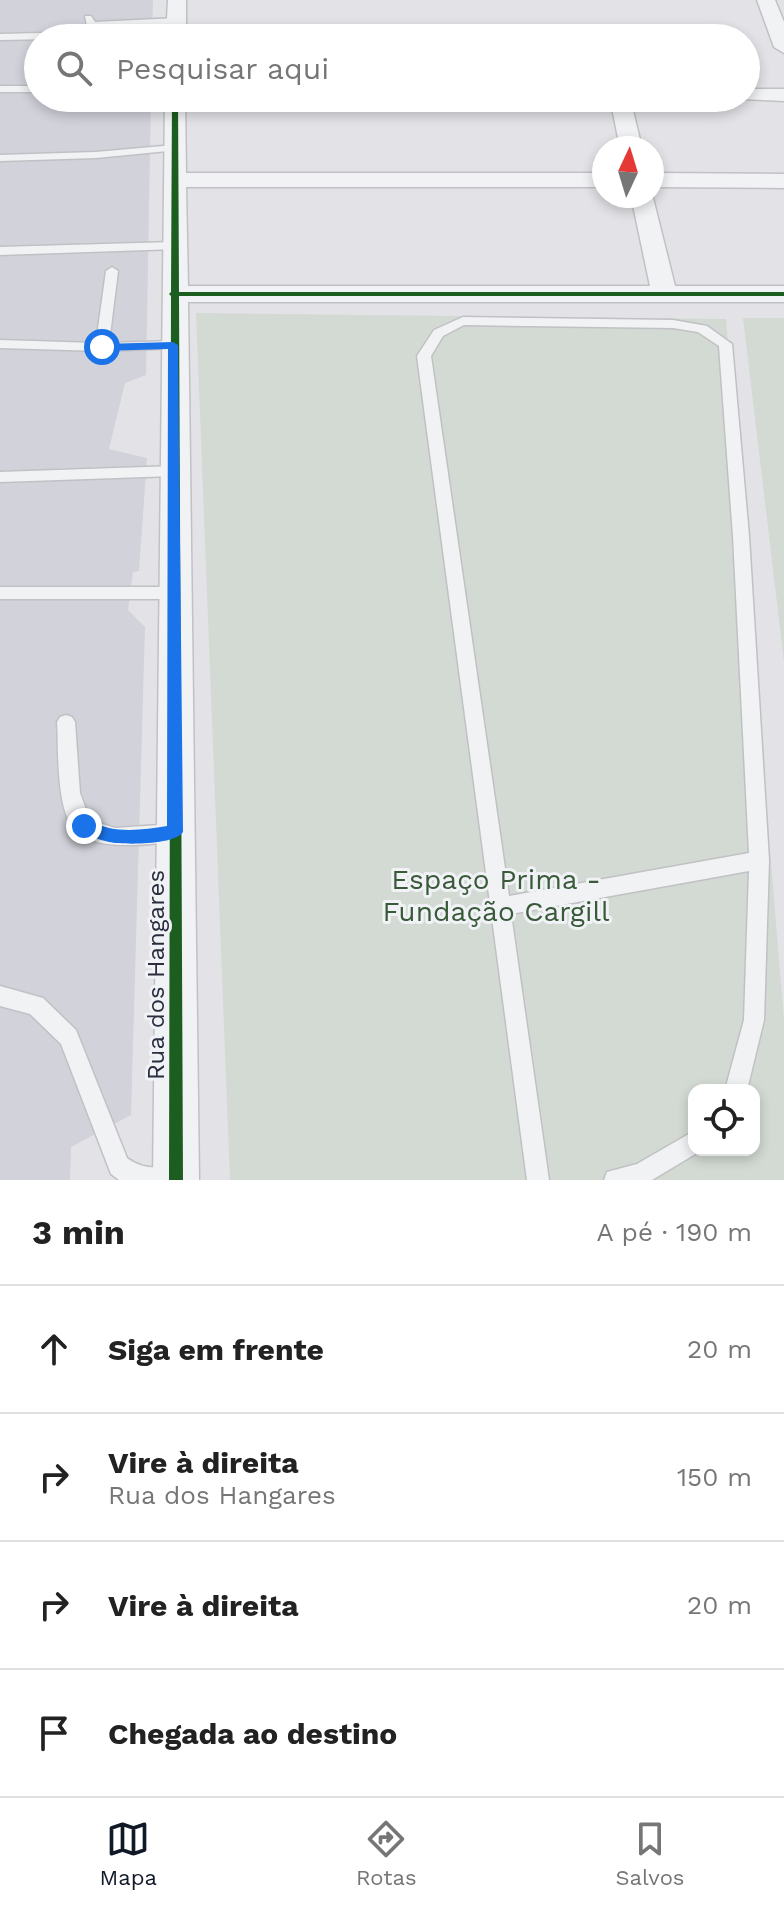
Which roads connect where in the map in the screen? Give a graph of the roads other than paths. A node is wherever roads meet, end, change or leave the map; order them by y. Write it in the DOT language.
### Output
graph roads {
  1 [pos="177,0"];
  2 [pos="766,0"];
  3 [pos="88,18"];
  4 [pos="90,24"];
  5 [pos="176,24"];
  6 [pos="24,36"];
  7 [pos="0,37"];
  8 [pos="784,47"];
  9 [pos="0,89"];
  10 [pos="24,89"];
  11 [pos="760,95"];
  12 [pos="784,95"];
  13 [pos="175,112"];
  14 [pos="623,112"];
  15 [pos="628,136"];
  16 [pos="0,158"];
  17 [pos="174,164"];
  18 [pos="592,180"];
  19 [pos="664,180"];
  20 [pos="784,181"];
  21 [pos="645,208"];
  22 [pos="173,246"];
  23 [pos="0,251"];
  24 [pos="112,271"];
  25 [pos="173,294"];
  26 [pos="664,294"];
  27 [pos="784,294"];
  28 [pos="0,344"];
  29 [pos="173,345"];
  30 [pos="102,347"];
  31 [pos="174,471"];
  32 [pos="0,477"];
  33 [pos="0,593"];
  34 [pos="174,593"];
  35 [pos="66,722"];
  36 [pos="175,832"];
  37 [pos="759,860"];
  38 [pos="500,907"];
  39 [pos="0,996"];
  40 [pos="738,1084"];
  41 [pos="688,1146"];
  42 [pos="169,1180"];
  43 [pos="176,1180"];
  44 [pos="538,1180"];
  45 [pos="615,1180"];
  1 -- 5 [label="street"];
  2 -- 8 [label="street"];
  3 -- 4 [label="lane"];
  6 -- 7 [label="lane"];
  9 -- 10 [label="lane"];
  11 -- 12 [label="street"];
  13 -- 17 [label="street, Rua dos Hangares"];
  14 -- 15 [label="street"];
  16 -- 17 [label="lane"];
  17 -- 18 [label="street"];
  17 -- 22 [label="street, Rua dos Hangares"];
  19 -- 20 [label="street"];
  21 -- 26 [label="street"];
  22 -- 23 [label="lane"];
  22 -- 25 [label="street, Rua dos Hangares"];
  24 -- 30 [label="lane"];
  25 -- 26 [label="street"];
  25 -- 29 [label="street, Rua dos Hangares"];
  26 -- 27 [label="street"];
  28 -- 30 [label="lane"];
  29 -- 30 [label="lane"];
  29 -- 31 [label="street, Rua dos Hangares"];
  31 -- 32 [label="lane"];
  31 -- 34 [label="street, Rua dos Hangares"];
  33 -- 34 [label="lane"];
  34 -- 36 [label="street, Rua dos Hangares"];
  35 -- 36 [label="lane"];
  36 -- 43 [label="street, Rua dos Hangares"];
  37 -- 38 [label="lane"];
  37 -- 38 [label="lane"];
  37 -- 40 [label="lane"];
  38 -- 44 [label="lane"];
  39 -- 42 [label="lane"];
  41 -- 45 [label="lane"];
}
